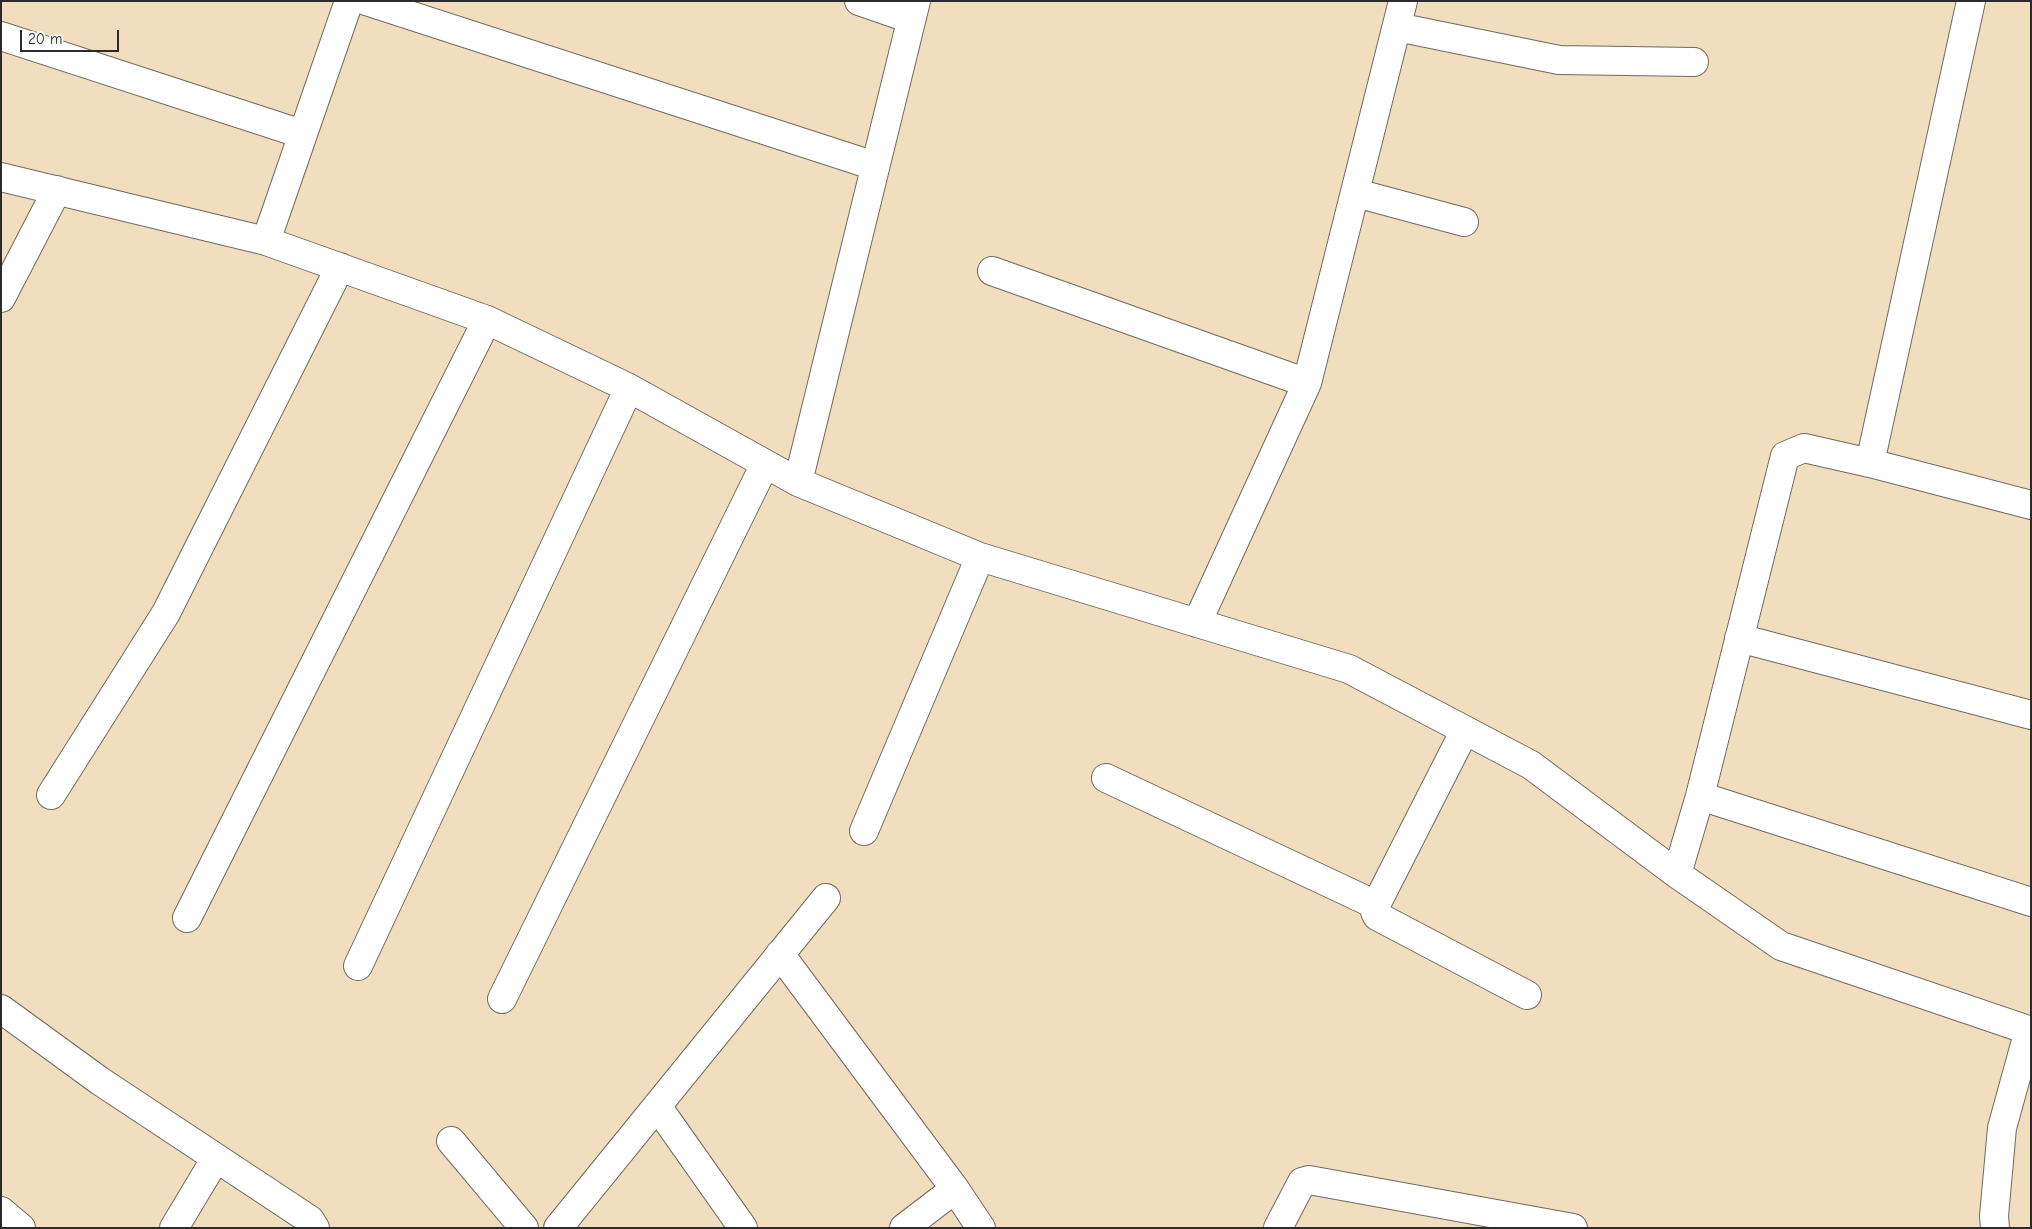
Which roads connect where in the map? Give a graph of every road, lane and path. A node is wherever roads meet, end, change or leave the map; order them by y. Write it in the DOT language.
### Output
graph roads {
  1 [pos="349,1"];
  2 [pos="366,1"];
  3 [pos="859,1"];
  4 [pos="1971,1"];
  5 [pos="913,10"];
  6 [pos="1400,14"];
  7 [pos="1,36"];
  8 [pos="1694,62"];
  9 [pos="302,134"];
  10 [pos="875,166"];
  11 [pos="1,177"];
  12 [pos="57,190"];
  13 [pos="1356,193"];
  14 [pos="1464,222"];
  15 [pos="266,241"];
  16 [pos="340,267"];
  17 [pos="992,271"];
  18 [pos="1,298"];
  19 [pos="487,320"];
  20 [pos="1308,383"];
  21 [pos="630,388"];
  22 [pos="1870,463"];
  23 [pos="765,464"];
  24 [pos="798,482"];
  25 [pos="2031,505"];
  26 [pos="980,557"];
  27 [pos="1197,623"];
  28 [pos="1739,638"];
  29 [pos="2031,715"];
  30 [pos="1465,730"];
  31 [pos="1106,778"];
  32 [pos="51,795"];
  33 [pos="1700,796"];
  34 [pos="864,831"];
  35 [pos="1677,874"];
  36 [pos="826,898"];
  37 [pos="2031,902"];
  38 [pos="1376,905"];
  39 [pos="187,918"];
  40 [pos="780,954"];
  41 [pos="358,966"];
  42 [pos="1527,995"];
  43 [pos="502,999"];
  44 [pos="4,1016"];
  45 [pos="2030,1030"];
  46 [pos="657,1106"];
  47 [pos="452,1141"];
  48 [pos="216,1158"];
  49 [pos="955,1189"];
  50 [pos="1,1211"];
  51 [pos="22,1228"];
  52 [pos="174,1228"];
  53 [pos="315,1228"];
  54 [pos="524,1228"];
  55 [pos="558,1228"];
  56 [pos="742,1228"];
  57 [pos="904,1228"];
  58 [pos="981,1228"];
  59 [pos="1278,1228"];
  60 [pos="1573,1228"];
  61 [pos="1995,1228"];
  1 -- 9 [label="street"];
  2 -- 10 [label="street"];
  3 -- 5 [label="street"];
  4 -- 22 [label="street"];
  5 -- 10 [label="street"];
  6 -- 8 [label="street"];
  6 -- 13 [label="street"];
  7 -- 9 [label="street"];
  9 -- 15 [label="street"];
  10 -- 24 [label="street"];
  11 -- 12 [label="street"];
  12 -- 15 [label="street"];
  12 -- 18 [label="street"];
  13 -- 14 [label="street"];
  13 -- 20 [label="street"];
  15 -- 16 [label="street"];
  16 -- 19 [label="street"];
  16 -- 32 [label="street"];
  17 -- 20 [label="street"];
  19 -- 21 [label="street"];
  19 -- 39 [label="street"];
  20 -- 27 [label="street"];
  21 -- 23 [label="street"];
  21 -- 41 [label="street"];
  22 -- 25 [label="street"];
  22 -- 28 [label="street"];
  23 -- 24 [label="street"];
  23 -- 43 [label="street"];
  24 -- 26 [label="street"];
  26 -- 27 [label="street"];
  26 -- 34 [label="street"];
  27 -- 30 [label="street"];
  28 -- 29 [label="street"];
  28 -- 33 [label="street"];
  30 -- 35 [label="street"];
  30 -- 38 [label="street"];
  31 -- 38 [label="street"];
  33 -- 35 [label="street"];
  33 -- 37 [label="street"];
  35 -- 45 [label="street"];
  36 -- 40 [label="street"];
  38 -- 42 [label="street"];
  40 -- 46 [label="street"];
  40 -- 49 [label="street"];
  44 -- 48 [label="street"];
  45 -- 61 [label="street"];
  46 -- 55 [label="street"];
  46 -- 56 [label="street"];
  47 -- 54 [label="street"];
  48 -- 52 [label="street"];
  48 -- 53 [label="street"];
  49 -- 57 [label="street"];
  49 -- 58 [label="street"];
  50 -- 51 [label="street"];
  59 -- 60 [label="street"];
}
